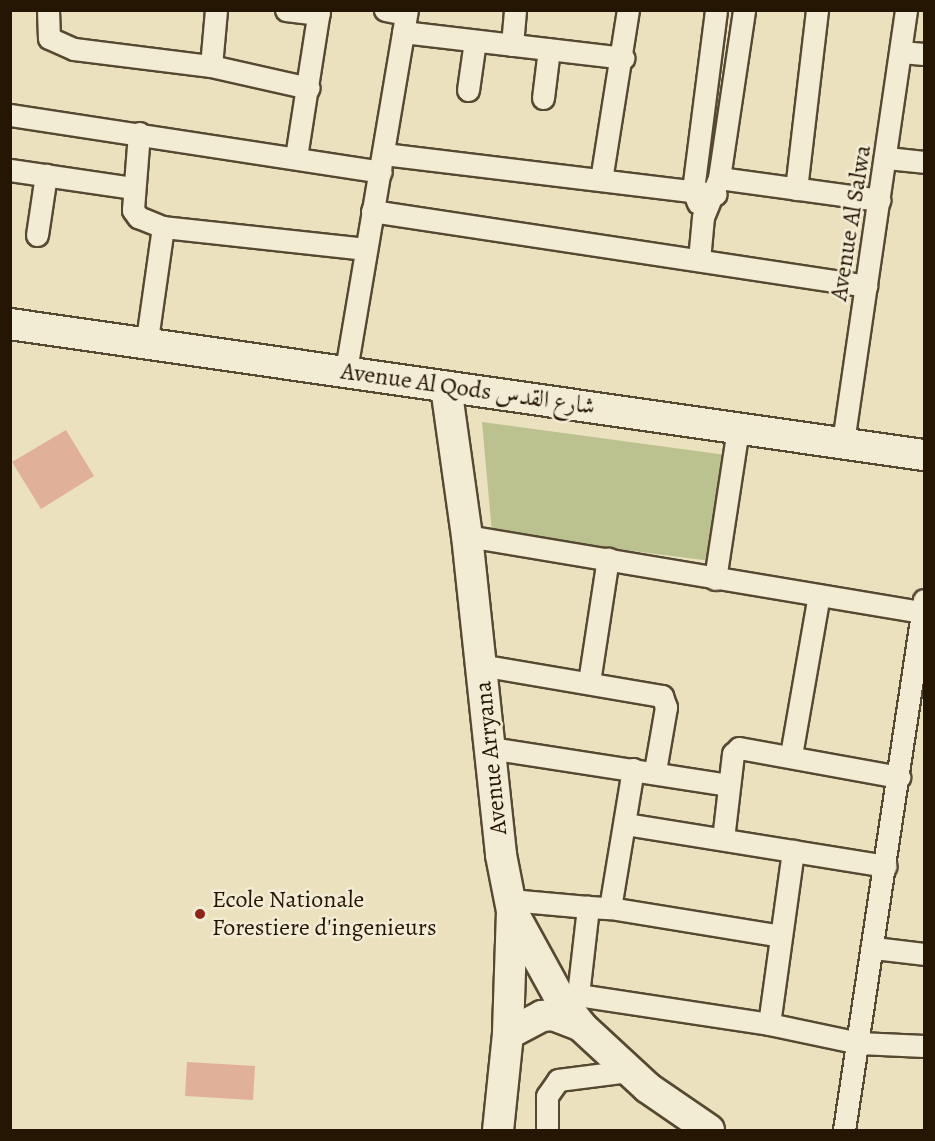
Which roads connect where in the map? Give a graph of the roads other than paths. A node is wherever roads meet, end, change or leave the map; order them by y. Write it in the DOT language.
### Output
graph roads {
  1 [pos="48,10"];
  2 [pos="216,10"];
  3 [pos="286,10"];
  4 [pos="385,10"];
  5 [pos="515,10"];
  6 [pos="628,10"];
  7 [pos="716,10"];
  8 [pos="744,10"];
  9 [pos="817,10"];
  10 [pos="906,10"];
  11 [pos="319,13"];
  12 [pos="405,19"];
  13 [pos="475,41"];
  14 [pos="512,45"];
  15 [pos="549,49"];
  16 [pos="901,52"];
  17 [pos="924,54"];
  18 [pos="623,58"];
  19 [pos="211,66"];
  20 [pos="309,88"];
  21 [pos="468,90"];
  22 [pos="543,98"];
  23 [pos="10,115"];
  24 [pos="139,133"];
  25 [pos="296,157"];
  26 [pos="887,158"];
  27 [pos="924,162"];
  28 [pos="382,163"];
  29 [pos="10,170"];
  30 [pos="46,175"];
  31 [pos="601,180"];
  32 [pos="717,186"];
  33 [pos="134,188"];
  34 [pos="796,189"];
  35 [pos="693,190"];
  36 [pos="879,200"];
  37 [pos="372,211"];
  38 [pos="703,217"];
  39 [pos="163,227"];
  40 [pos="37,235"];
  41 [pos="365,249"];
  42 [pos="699,260"];
  43 [pos="866,286"];
  44 [pos="10,324"];
  45 [pos="146,346"];
  46 [pos="346,370"];
  47 [pos="446,387"];
  48 [pos="738,428"];
  49 [pos="843,442"];
  50 [pos="924,455"];
  51 [pos="467,536"];
  52 [pos="608,558"];
  53 [pos="715,579"];
  54 [pos="819,595"];
  55 [pos="924,606"];
  56 [pos="480,665"];
  57 [pos="589,682"];
  58 [pos="489,748"];
  59 [pos="791,755"];
  60 [pos="633,769"];
  61 [pos="655,771"];
  62 [pos="899,777"];
  63 [pos="729,785"];
  64 [pos="626,824"];
  65 [pos="723,839"];
  66 [pos="794,851"];
  67 [pos="886,866"];
  68 [pos="511,905"];
  69 [pos="588,907"];
  70 [pos="610,908"];
  71 [pos="781,936"];
  72 [pos="874,948"];
  73 [pos="924,954"];
  74 [pos="569,997"];
  75 [pos="769,1024"];
  76 [pos="581,1026"];
  77 [pos="508,1034"];
  78 [pos="859,1043"];
  79 [pos="924,1046"];
  80 [pos="628,1071"];
  81 [pos="498,1131"];
  82 [pos="547,1131"];
  83 [pos="709,1131"];
  84 [pos="844,1131"];
  1 -- 19 [label="street"];
  2 -- 19 [label="street"];
  3 -- 11 [label="street"];
  4 -- 12 [label="street"];
  5 -- 14 [label="street"];
  6 -- 18 [label="street"];
  7 -- 35 [label="street"];
  8 -- 32 [label="street"];
  9 -- 34 [label="street"];
  10 -- 16 [label="street, Avenue Al Salwa"];
  11 -- 20 [label="street"];
  12 -- 13 [label="street"];
  12 -- 28 [label="street"];
  13 -- 14 [label="street"];
  13 -- 21 [label="street"];
  14 -- 15 [label="street"];
  15 -- 18 [label="street"];
  15 -- 22 [label="street"];
  16 -- 17 [label="street"];
  16 -- 26 [label="street, Avenue Al Salwa"];
  18 -- 31 [label="street"];
  19 -- 20 [label="street"];
  20 -- 25 [label="street"];
  23 -- 24 [label="street"];
  24 -- 25 [label="street"];
  24 -- 33 [label="street"];
  25 -- 28 [label="street"];
  26 -- 27 [label="street"];
  26 -- 36 [label="street, Avenue Al Salwa"];
  28 -- 31 [label="street"];
  28 -- 37 [label="street"];
  29 -- 30 [label="street"];
  30 -- 33 [label="street"];
  30 -- 40 [label="street"];
  31 -- 35 [label="street"];
  32 -- 34 [label="street"];
  32 -- 35 [label="street"];
  32 -- 38 [label="street"];
  33 -- 39 [label="street"];
  34 -- 36 [label="street"];
  35 -- 38 [label="street"];
  36 -- 43 [label="street, Avenue Al Salwa"];
  37 -- 41 [label="street"];
  37 -- 42 [label="street"];
  38 -- 42 [label="street"];
  39 -- 41 [label="street"];
  39 -- 45 [label="street"];
  41 -- 46 [label="street"];
  42 -- 43 [label="street"];
  43 -- 49 [label="street, Avenue Al Salwa"];
  44 -- 45 [label="street, Avenue Al Qods شارع القدس"];
  45 -- 46 [label="street, Avenue Al Qods شارع القدس"];
  46 -- 47 [label="street, Avenue Al Qods شارع القدس"];
  47 -- 48 [label="street, Avenue Al Qods شارع القدس"];
  47 -- 51 [label="street, Avenue Arryana"];
  48 -- 49 [label="street, Avenue Al Qods شارع القدس"];
  48 -- 53 [label="street"];
  49 -- 50 [label="street, Avenue Al Qods شارع القدس"];
  51 -- 52 [label="street"];
  51 -- 56 [label="street, Avenue Arryana"];
  52 -- 53 [label="street"];
  52 -- 57 [label="street"];
  53 -- 54 [label="street"];
  54 -- 55 [label="street"];
  54 -- 59 [label="street"];
  55 -- 62 [label="street"];
  56 -- 57 [label="street"];
  56 -- 58 [label="street, Avenue Arryana"];
  57 -- 61 [label="street"];
  58 -- 60 [label="street"];
  58 -- 68 [label="street, Avenue Arryana"];
  59 -- 62 [label="street"];
  59 -- 63 [label="street"];
  60 -- 61 [label="street"];
  60 -- 64 [label="street"];
  61 -- 63 [label="street"];
  62 -- 67 [label="street"];
  63 -- 65 [label="street"];
  64 -- 65 [label="street"];
  64 -- 70 [label="street"];
  65 -- 66 [label="street"];
  66 -- 67 [label="street"];
  66 -- 71 [label="street"];
  67 -- 72 [label="street"];
  68 -- 69 [label="street"];
  68 -- 74 [label="street"];
  68 -- 77 [label="street, Avenue Arryana"];
  69 -- 70 [label="street"];
  69 -- 74 [label="street"];
  70 -- 71 [label="street"];
  71 -- 75 [label="street"];
  72 -- 73 [label="street"];
  72 -- 78 [label="street"];
  74 -- 75 [label="street"];
  74 -- 76 [label="street"];
  75 -- 78 [label="street"];
  76 -- 77 [label="street"];
  76 -- 80 [label="street"];
  77 -- 81 [label="street, Avenue Arryana"];
  78 -- 79 [label="street"];
  78 -- 84 [label="street"];
  80 -- 82 [label="street"];
  80 -- 83 [label="street"];
}
